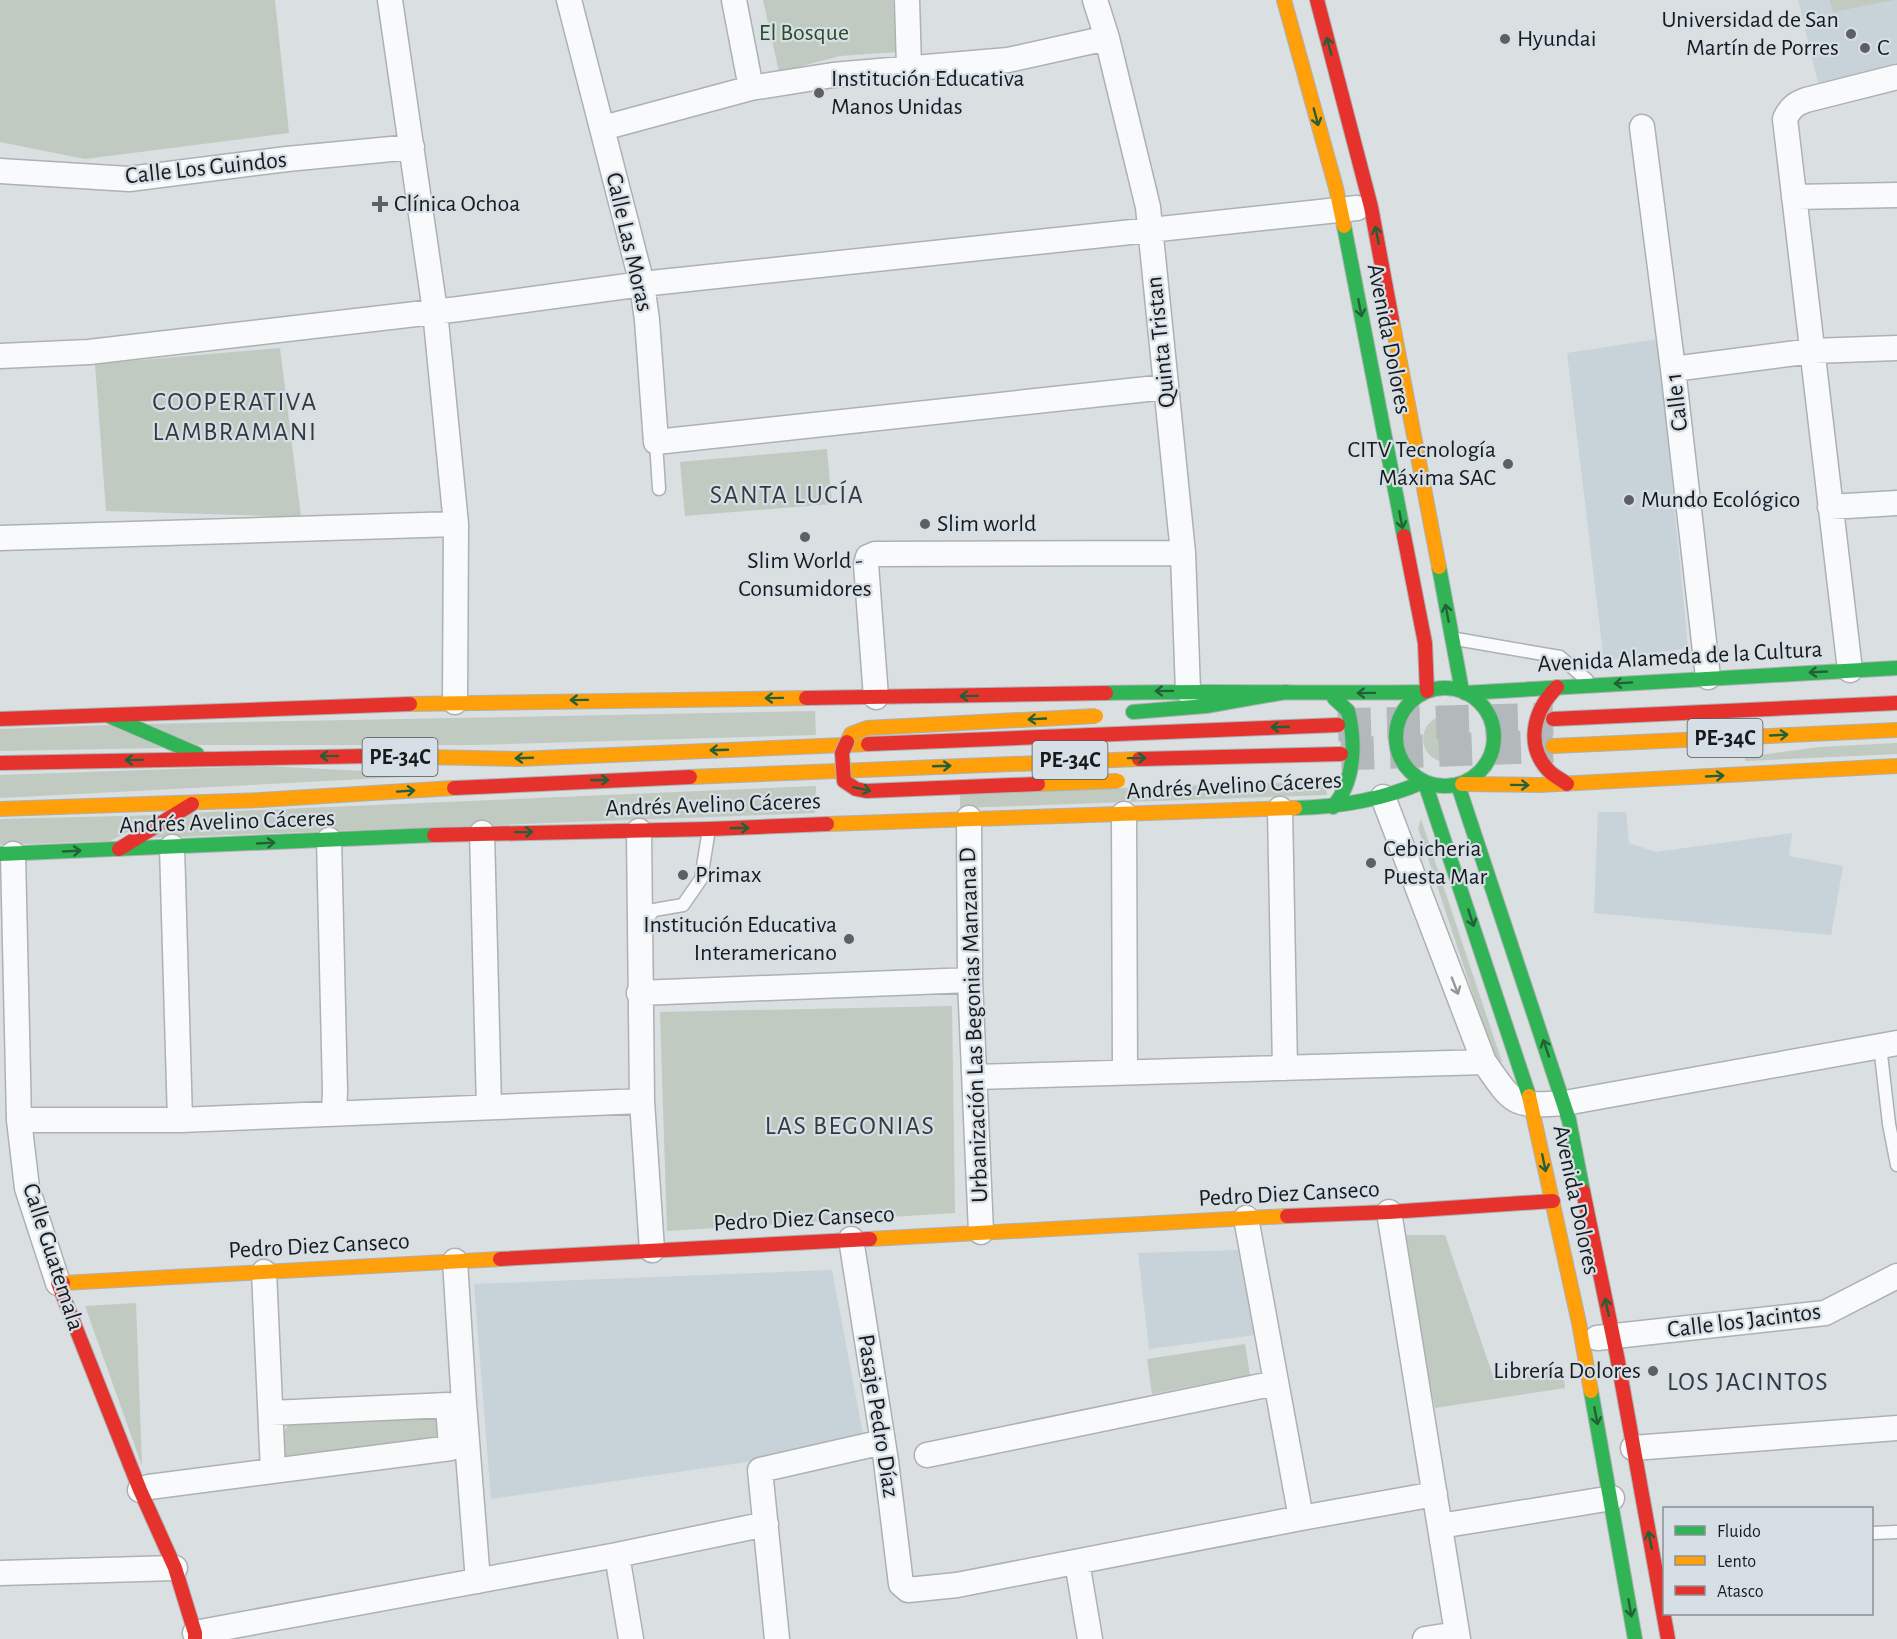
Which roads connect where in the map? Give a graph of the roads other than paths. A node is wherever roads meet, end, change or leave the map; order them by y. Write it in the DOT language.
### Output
graph roads {
  1 [pos="390,0"];
  2 [pos="569,0"];
  3 [pos="734,0"];
  4 [pos="907,0"];
  5 [pos="1095,0"];
  6 [pos="1284,0"];
  7 [pos="1317,0"];
  8 [pos="1107,38"];
  9 [pos="909,67"];
  10 [pos="1897,77"];
  11 [pos="751,88"];
  12 [pos="1642,127"];
  13 [pos="603,128"];
  14 [pos="412,147"];
  15 [pos="0,171"];
  16 [pos="1897,195"];
  17 [pos="1794,197"];
  18 [pos="1371,207"];
  19 [pos="1340,210"];
  20 [pos="1150,230"];
  21 [pos="642,284"];
  22 [pos="435,311"];
  23 [pos="1897,348"];
  24 [pos="1812,351"];
  25 [pos="0,356"];
  26 [pos="1673,369"];
  27 [pos="1166,387"];
  28 [pos="656,442"];
  29 [pos="659,489"];
  30 [pos="1897,503"];
  31 [pos="1830,507"];
  32 [pos="456,524"];
  33 [pos="0,538"];
  34 [pos="1183,552"];
  35 [pos="1452,638"];
  36 [pos="1897,668"];
  37 [pos="1850,670"];
  38 [pos="1708,677"];
  39 [pos="1592,685"];
  40 [pos="1557,687"];
  41 [pos="1188,691"];
  42 [pos="1286,692"];
  43 [pos="1426,692"];
  44 [pos="1464,692"];
  45 [pos="1326,694"];
  46 [pos="876,697"];
  47 [pos="455,702"];
  48 [pos="1897,703"];
  49 [pos="109,716"];
  50 [pos="0,719"];
  51 [pos="1553,719"];
  52 [pos="1338,725"];
  53 [pos="1897,730"];
  54 [pos="1553,746"];
  55 [pos="207,758"];
  56 [pos="0,763"];
  57 [pos="1897,766"];
  58 [pos="1297,770"];
  59 [pos="1124,781"];
  60 [pos="1424,783"];
  61 [pos="1567,784"];
  62 [pos="1460,785"];
  63 [pos="1383,797"];
  64 [pos="195,802"];
  65 [pos="1333,807"];
  66 [pos="0,809"];
  67 [pos="1280,809"];
  68 [pos="1124,814"];
  69 [pos="969,818"];
  70 [pos="709,830"];
  71 [pos="639,831"];
  72 [pos="482,833"];
  73 [pos="329,840"];
  74 [pos="172,847"];
  75 [pos="119,849"];
  76 [pos="7,854"];
  77 [pos="640,928"];
  78 [pos="970,980"];
  79 [pos="639,993"];
  80 [pos="1888,1045"];
  81 [pos="1484,1062"];
  82 [pos="1285,1068"];
  83 [pos="1125,1072"];
  84 [pos="975,1077"];
  85 [pos="642,1101"];
  86 [pos="1521,1102"];
  87 [pos="1565,1103"];
  88 [pos="489,1107"];
  89 [pos="334,1113"];
  90 [pos="19,1120"];
  91 [pos="180,1120"];
  92 [pos="1897,1166"];
  93 [pos="1552,1201"];
  94 [pos="1389,1212"];
  95 [pos="1246,1218"];
  96 [pos="981,1232"];
  97 [pos="851,1239"];
  98 [pos="652,1250"];
  99 [pos="455,1261"];
  100 [pos="264,1272"];
  101 [pos="1897,1276"];
  102 [pos="58,1283"];
  103 [pos="1613,1336"];
  104 [pos="1582,1340"];
  105 [pos="1276,1383"];
  106 [pos="271,1413"];
  107 [pos="1897,1428"];
  108 [pos="883,1442"];
  109 [pos="1633,1448"];
  110 [pos="927,1455"];
  111 [pos="273,1471"];
  112 [pos="140,1490"];
  113 [pos="1434,1494"];
  114 [pos="1612,1498"];
  115 [pos="1301,1518"];
  116 [pos="766,1524"];
  117 [pos="1440,1526"];
  118 [pos="1897,1532"];
  119 [pos="1873,1533"];
  120 [pos="617,1555"];
  121 [pos="1077,1562"];
  122 [pos="175,1568"];
  123 [pos="0,1573"];
  124 [pos="478,1581"];
  125 [pos="1663,1612"];
  126 [pos="1664,1615"];
  127 [pos="195,1636"];
  128 [pos="1457,1636"];
  129 [pos="631,1639"];
  130 [pos="777,1639"];
  131 [pos="1090,1639"];
  132 [pos="1425,1639"];
  133 [pos="1635,1639"];
  134 [pos="1668,1639"];
  1 -- 14 [label="street"];
  2 -- 13 [label="street, Calle Las Moras"];
  3 -- 11 [label="street"];
  4 -- 9 [label="street"];
  5 -- 8 [label="street, Quinta Tristan"];
  6 -- 19 [label="main road, Avenida Dolores, one-way"];
  18 -- 7 [label="main road, Avenida Dolores, one-way"];
  8 -- 9 [label="street"];
  8 -- 20 [label="street, Quinta Tristan"];
  9 -- 11 [label="street"];
  10 -- 17 [label="street"];
  11 -- 13 [label="street"];
  12 -- 26 [label="street, Calle 1"];
  13 -- 21 [label="street, Calle Las Moras"];
  14 -- 15 [label="street, Calle Los Guindos"];
  14 -- 22 [label="street"];
  16 -- 17 [label="street"];
  17 -- 24 [label="street"];
  18 -- 19 [label="street"];
  35 -- 18 [label="main road, Avenida Dolores, one-way"];
  19 -- 20 [label="street"];
  19 -- 43 [label="main road, Avenida Dolores, one-way"];
  20 -- 21 [label="street"];
  20 -- 27 [label="street, Quinta Tristan"];
  21 -- 22 [label="street"];
  21 -- 28 [label="street, Calle Las Moras"];
  22 -- 25 [label="street"];
  22 -- 32 [label="street"];
  23 -- 24 [label="street"];
  24 -- 26 [label="street"];
  24 -- 31 [label="street"];
  26 -- 38 [label="street, Calle 1"];
  27 -- 28 [label="street"];
  27 -- 34 [label="street, Quinta Tristan"];
  28 -- 29 [label="lane, Calle Las Moras"];
  30 -- 31 [label="street"];
  31 -- 37 [label="street"];
  32 -- 33 [label="street"];
  32 -- 47 [label="street"];
  34 -- 41 [label="street, Quinta Tristan"];
  34 -- 46 [label="street"];
  35 -- 39 [label="lane"];
  35 -- 44 [label="main road, Avenida Dolores"];
  36 -- 37 [label="main road, Avenida Alameda de la Cultura"];
  37 -- 38 [label="main road, Avenida Alameda de la Cultura, one-way"];
  38 -- 39 [label="main road, Avenida Alameda de la Cultura, one-way"];
  39 -- 40 [label="main road, Avenida Alameda de la Cultura"];
  40 -- 44 [label="main road, Avenida Alameda de la Cultura"];
  40 -- 61 [label="main road"];
  41 -- 42 [label="main road"];
  41 -- 46 [label="main road, one-way"];
  42 -- 45 [label="main road"];
  42 -- 59 [label="main road, one-way, bridge"];
  43 -- 44 [label="main road"];
  43 -- 45 [label="main road, one-way"];
  43 -- 60 [label="main road"];
  44 -- 62 [label="main road"];
  45 -- 65 [label="main road"];
  46 -- 47 [label="main road, one-way"];
  47 -- 49 [label="main road"];
  48 -- 51 [label="main road, PE-34C"];
  49 -- 50 [label="main road"];
  49 -- 55 [label="main road"];
  52 -- 55 [label="main road, PE-34C, one-way"];
  54 -- 53 [label="main road, PE-34C, one-way"];
  55 -- 56 [label="main road, PE-34C, one-way"];
  61 -- 57 [label="main road, one-way"];
  64 -- 58 [label="main road, Andrés Avelino Cáceres / PE-34C, one-way"];
  60 -- 62 [label="main road"];
  60 -- 63 [label="main road, Andrés Avelino Cáceres"];
  60 -- 86 [label="main road, Avenida Dolores, one-way"];
  62 -- 61 [label="main road, one-way"];
  87 -- 62 [label="main road, Avenida Dolores, one-way"];
  63 -- 65 [label="main road, Andrés Avelino Cáceres"];
  63 -- 81 [label="street, one-way"];
  64 -- 66 [label="main road, Andrés Avelino Cáceres / PE-34C"];
  64 -- 75 [label="main road"];
  65 -- 67 [label="main road, Andrés Avelino Cáceres"];
  67 -- 68 [label="main road, Andrés Avelino Cáceres"];
  67 -- 82 [label="street"];
  68 -- 69 [label="main road, Andrés Avelino Cáceres"];
  68 -- 83 [label="street"];
  70 -- 69 [label="main road, Andrés Avelino Cáceres, one-way"];
  69 -- 78 [label="street, Urbanización Las Begonias Manzana D"];
  70 -- 71 [label="main road, Andrés Avelino Cáceres"];
  70 -- 77 [label="lane"];
  72 -- 71 [label="main road, Andrés Avelino Cáceres, one-way"];
  71 -- 77 [label="street"];
  72 -- 73 [label="main road, Andrés Avelino Cáceres"];
  72 -- 88 [label="street"];
  74 -- 73 [label="main road, Andrés Avelino Cáceres, one-way"];
  73 -- 89 [label="street"];
  74 -- 75 [label="main road, Andrés Avelino Cáceres"];
  74 -- 91 [label="street"];
  76 -- 75 [label="main road, Andrés Avelino Cáceres, one-way"];
  76 -- 90 [label="street, Calle Guatemala"];
  77 -- 79 [label="street"];
  78 -- 79 [label="street"];
  78 -- 84 [label="street, Urbanización Las Begonias Manzana D"];
  79 -- 85 [label="street"];
  80 -- 87 [label="street"];
  80 -- 92 [label="lane"];
  81 -- 82 [label="street"];
  81 -- 86 [label="street"];
  82 -- 83 [label="street"];
  83 -- 84 [label="street"];
  84 -- 96 [label="street, Urbanización Las Begonias Manzana D"];
  85 -- 88 [label="street"];
  85 -- 98 [label="street"];
  86 -- 87 [label="street"];
  86 -- 93 [label="main road, Avenida Dolores, one-way"];
  103 -- 87 [label="main road, Avenida Dolores, one-way"];
  88 -- 89 [label="street"];
  89 -- 91 [label="street"];
  90 -- 91 [label="street"];
  90 -- 102 [label="street, Calle Guatemala"];
  93 -- 94 [label="main road, Pedro Diez Canseco"];
  93 -- 104 [label="main road, Avenida Dolores"];
  94 -- 95 [label="main road, Pedro Diez Canseco"];
  94 -- 113 [label="street"];
  95 -- 96 [label="main road, Pedro Diez Canseco"];
  95 -- 105 [label="street"];
  96 -- 97 [label="main road, Pedro Diez Canseco"];
  97 -- 98 [label="main road, Pedro Diez Canseco"];
  97 -- 108 [label="street, Pasaje Pedro Díaz"];
  98 -- 99 [label="main road, Pedro Diez Canseco"];
  99 -- 100 [label="main road, Pedro Diez Canseco"];
  99 -- 124 [label="street"];
  100 -- 102 [label="main road, Pedro Diez Canseco"];
  100 -- 106 [label="street"];
  101 -- 103 [label="street, Calle los Jacintos"];
  102 -- 112 [label="main road, Calle Guatemala"];
  103 -- 104 [label="street, Calle los Jacintos"];
  103 -- 109 [label="main road, Avenida Dolores"];
  104 -- 114 [label="main road, Avenida Dolores, one-way"];
  105 -- 110 [label="street"];
  105 -- 115 [label="street"];
  106 -- 111 [label="street"];
  106 -- 111 [label="street"];
  107 -- 109 [label="street"];
  108 -- 116 [label="street"];
  108 -- 121 [label="street, Pasaje Pedro Díaz"];
  125 -- 109 [label="main road, Avenida Dolores, one-way"];
  111 -- 112 [label="street"];
  112 -- 122 [label="main road, Calle Guatemala"];
  113 -- 115 [label="street"];
  113 -- 117 [label="street"];
  114 -- 117 [label="street"];
  114 -- 133 [label="main road, Avenida Dolores, one-way"];
  115 -- 121 [label="street"];
  116 -- 120 [label="street"];
  116 -- 130 [label="street"];
  117 -- 128 [label="street"];
  118 -- 119 [label="lane"];
  120 -- 124 [label="street"];
  120 -- 129 [label="street"];
  121 -- 131 [label="street"];
  122 -- 123 [label="street"];
  122 -- 127 [label="main road, Calle Guatemala"];
  124 -- 127 [label="street"];
  134 -- 126 [label="main road, Avenida Dolores, one-way"];
  128 -- 132 [label="street"];
}
